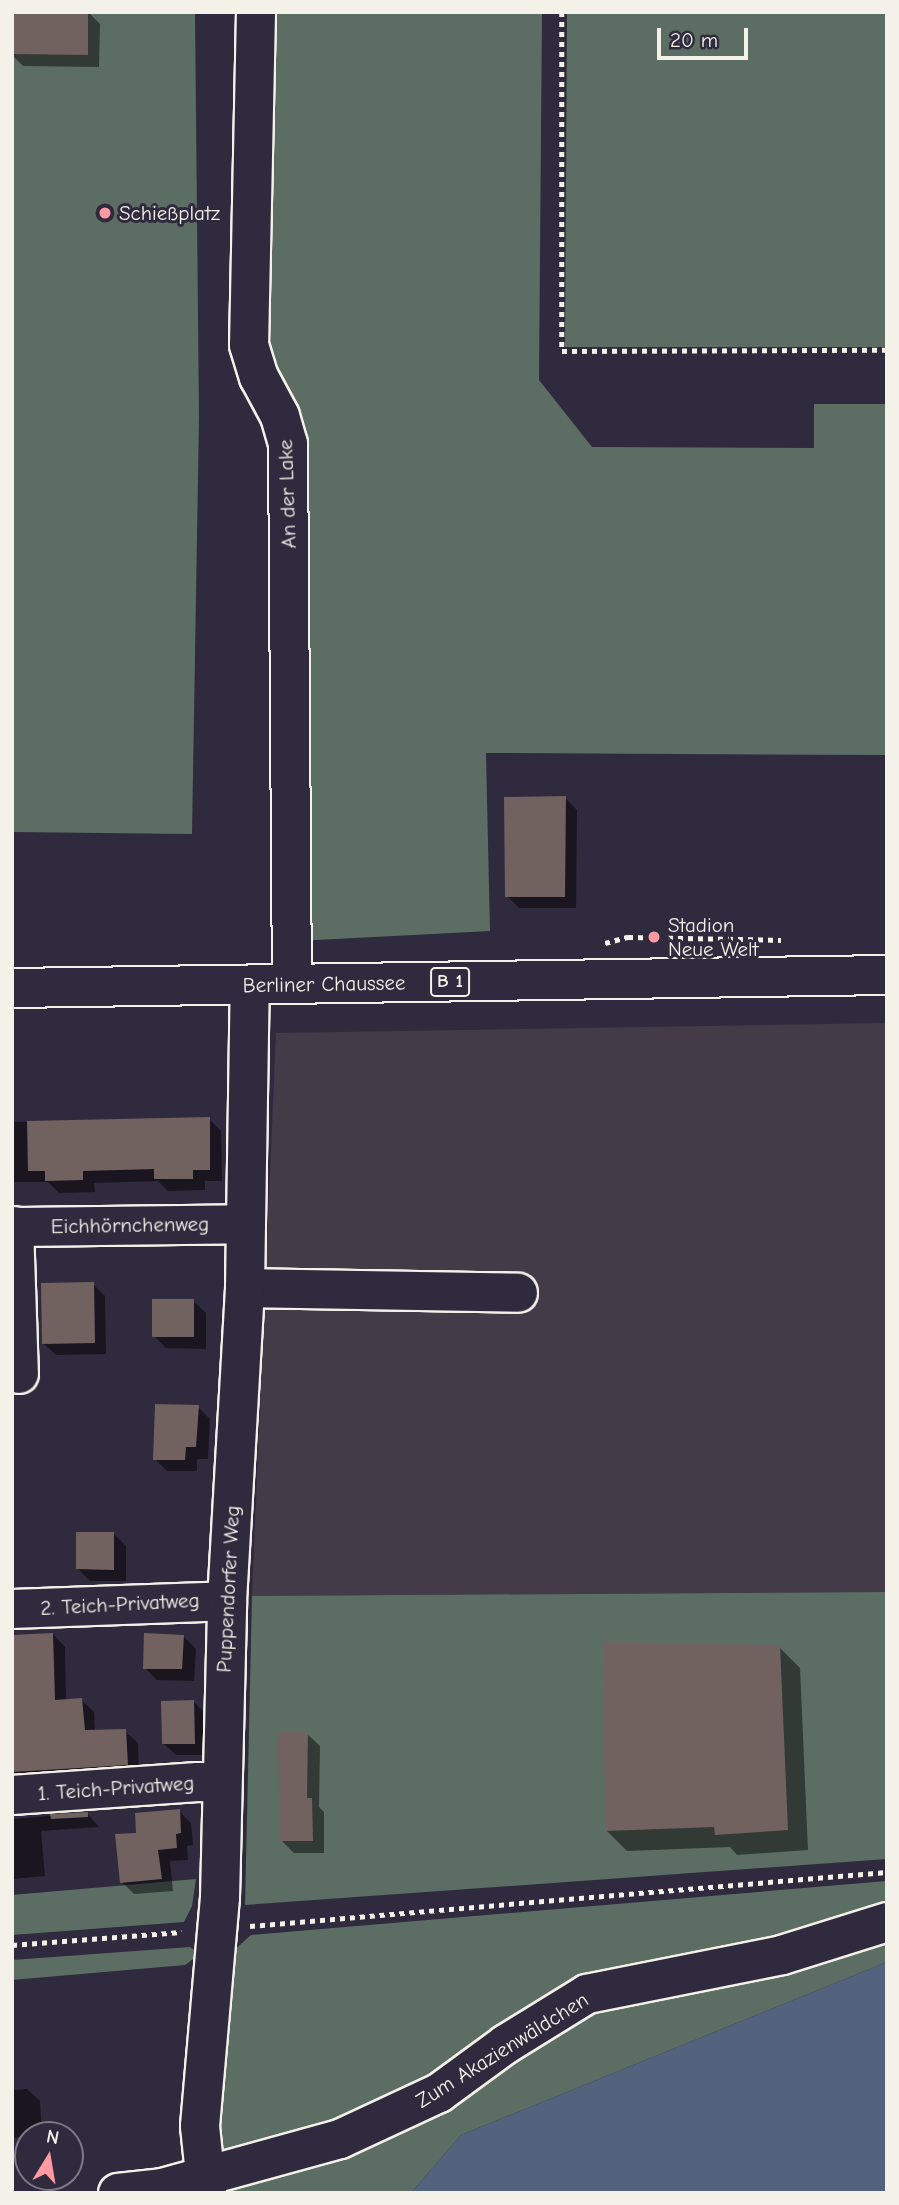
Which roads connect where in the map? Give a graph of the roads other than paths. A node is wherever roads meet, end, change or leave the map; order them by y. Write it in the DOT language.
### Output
graph roads {
  1 [pos="256,12"];
  2 [pos="887,975"];
  3 [pos="292,984"];
  4 [pos="250,985"];
  5 [pos="12,988"];
  6 [pos="246,1224"];
  7 [pos="13,1226"];
  8 [pos="245,1288"];
  9 [pos="518,1293"];
  10 [pos="19,1374"];
  11 [pos="227,1601"];
  12 [pos="12,1609"];
  13 [pos="221,1783"];
  14 [pos="12,1794"];
  15 [pos="887,1922"];
  16 [pos="205,2184"];
  17 [pos="118,2193"];
  1 -- 3 [label="street, An der Lake"];
  2 -- 3 [label="street, Berliner Chaussee / B 1"];
  3 -- 4 [label="street, Berliner Chaussee / B 1"];
  4 -- 5 [label="street, Berliner Chaussee / B 1"];
  4 -- 6 [label="street, Puppendorfer Weg"];
  6 -- 7 [label="street, Eichhörnchenweg"];
  6 -- 8 [label="street, Puppendorfer Weg"];
  7 -- 10 [label="street, Eichhörnchenweg"];
  8 -- 9 [label="street"];
  8 -- 11 [label="street, Puppendorfer Weg"];
  11 -- 12 [label="street, 2. Teich-Privatweg"];
  11 -- 13 [label="street, Puppendorfer Weg"];
  13 -- 14 [label="street, 1. Teich-Privatweg"];
  13 -- 16 [label="street, Puppendorfer Weg"];
  15 -- 16 [label="street, Zum Akazienwäldchen"];
  16 -- 17 [label="street, Zum Akazienwäldchen"];
}
